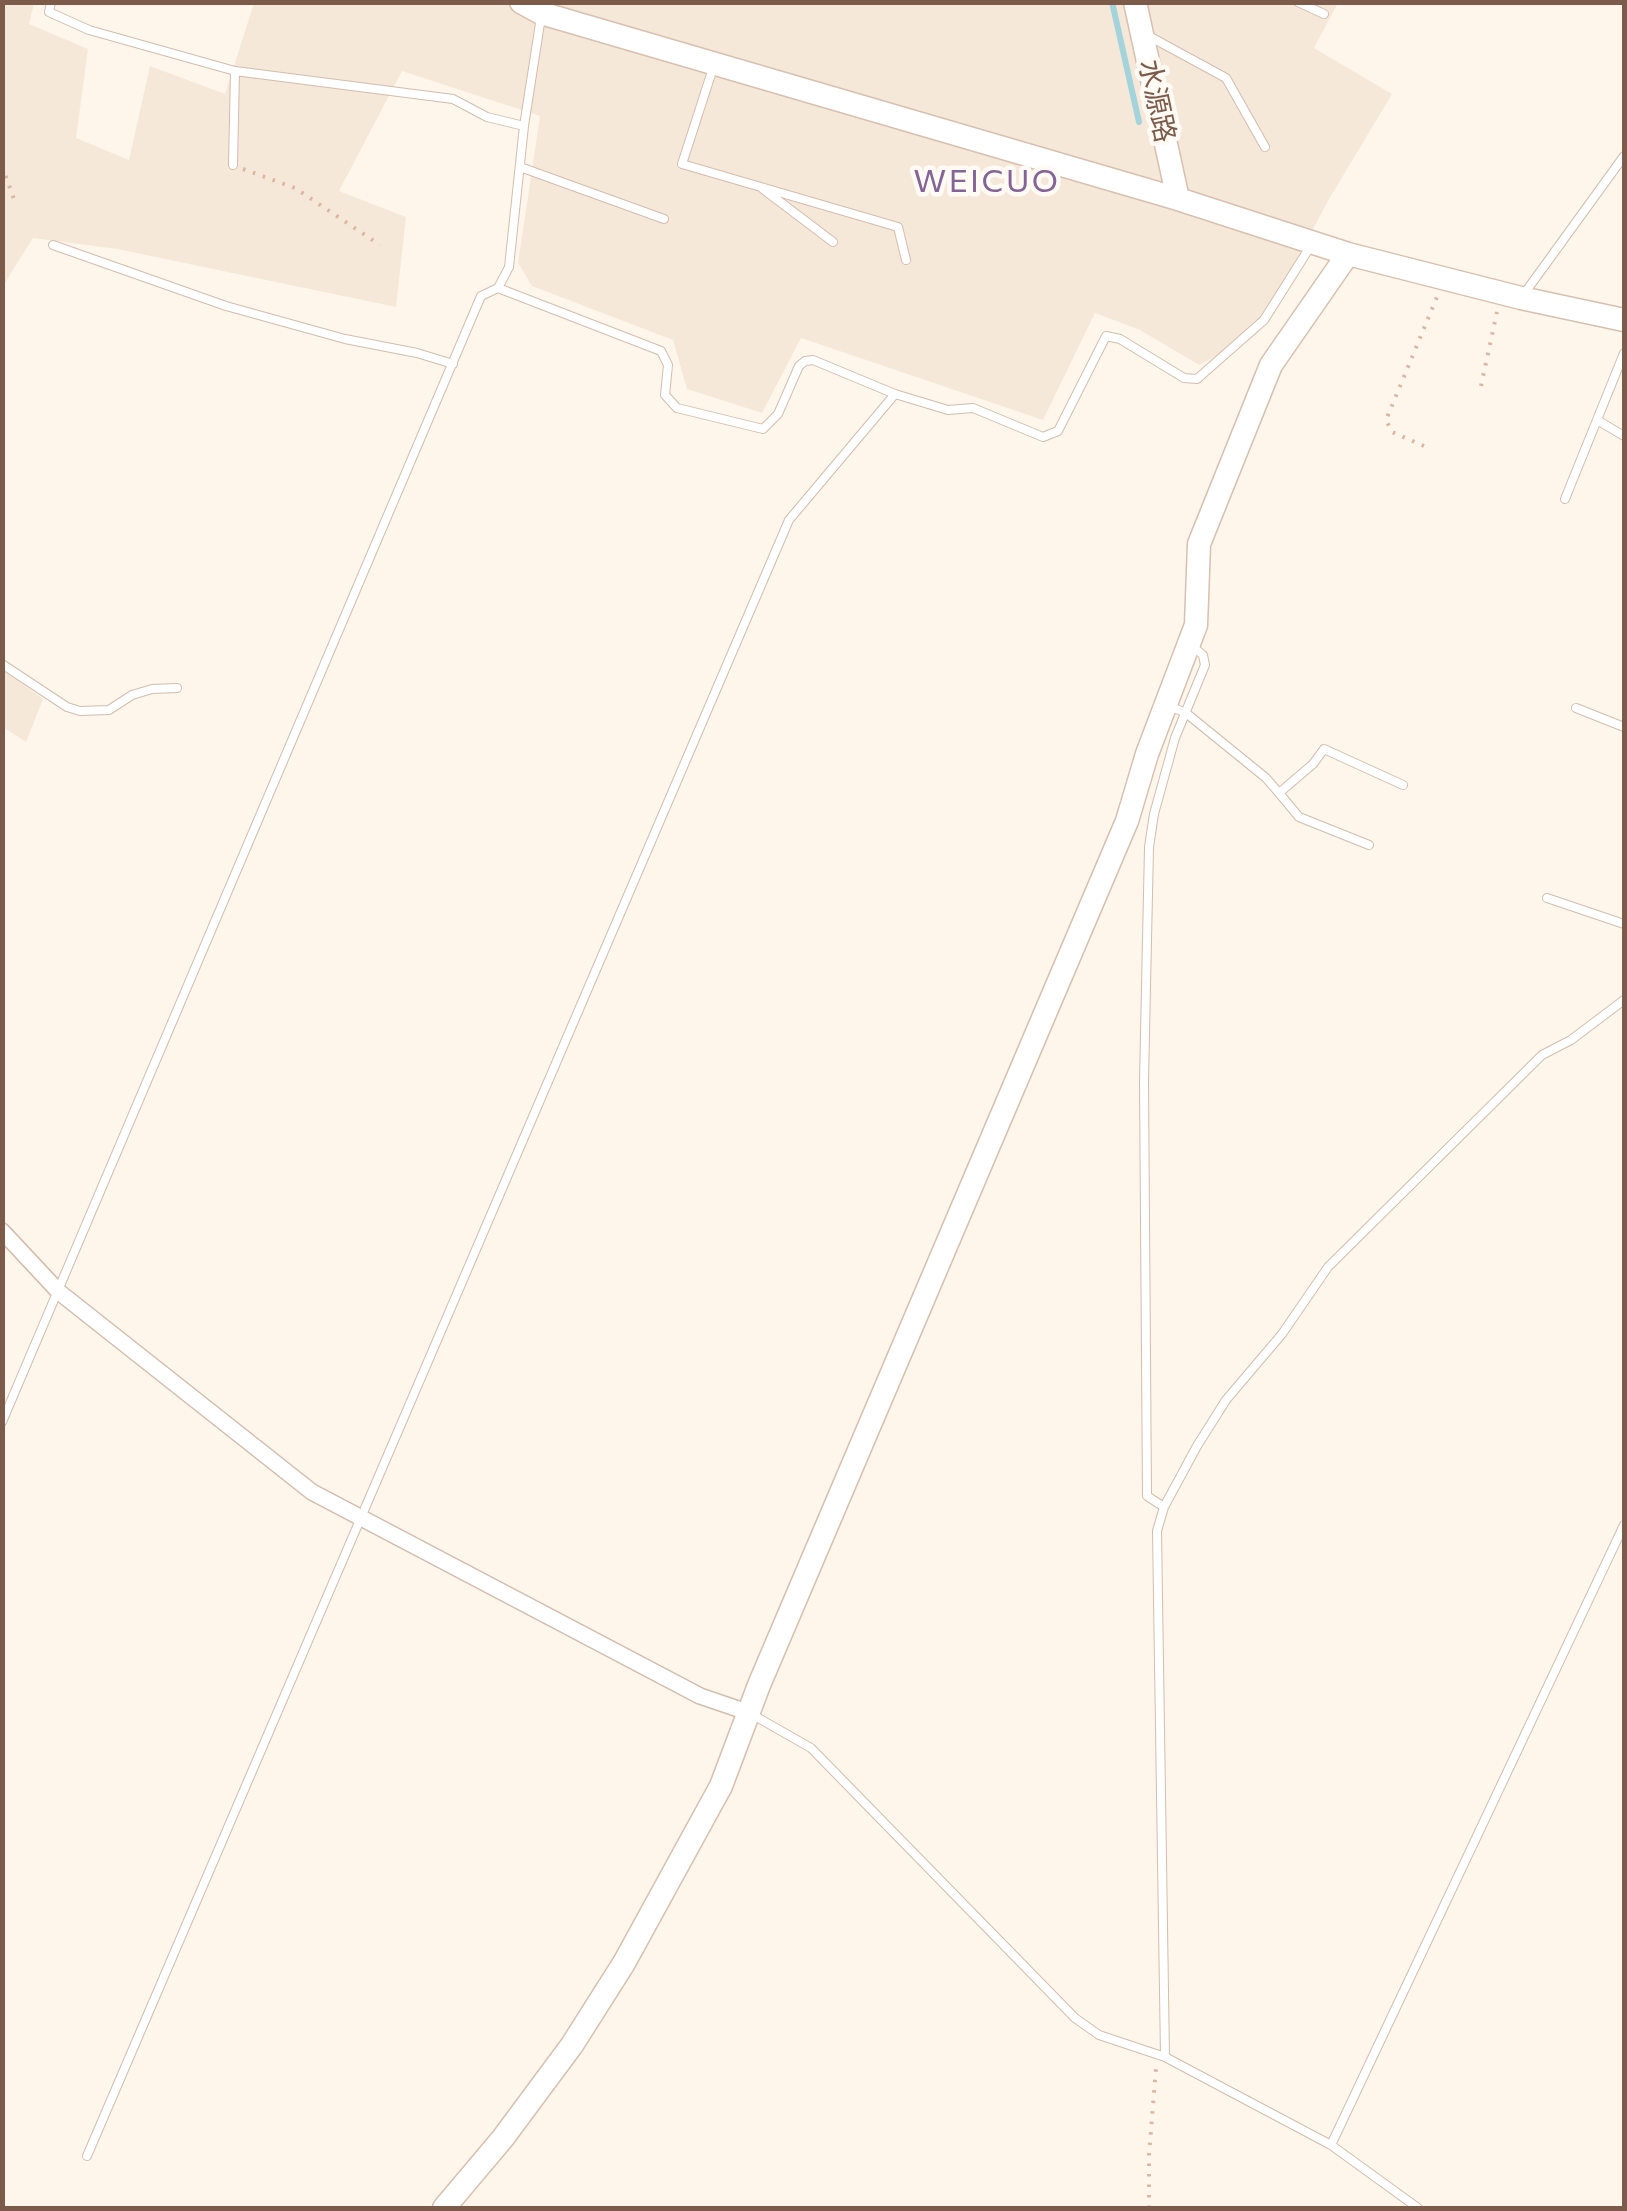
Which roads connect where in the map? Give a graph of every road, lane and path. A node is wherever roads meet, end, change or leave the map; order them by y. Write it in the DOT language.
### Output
graph roads {
  1 [pos="51,2"];
  2 [pos="1135,2"];
  3 [pos="1298,2"];
  4 [pos="535,6"];
  5 [pos="1324,14"];
  6 [pos="1142,32"];
  7 [pos="714,63"];
  8 [pos="235,71"];
  9 [pos="524,126"];
  10 [pos="1266,147"];
  11 [pos="1624,156"];
  12 [pos="234,165"];
  13 [pos="2,166"];
  14 [pos="520,167"];
  15 [pos="760,186"];
  16 [pos="1178,198"];
  17 [pos="14,199"];
  18 [pos="664,219"];
  19 [pos="832,242"];
  20 [pos="1312,243"];
  21 [pos="53,245"];
  22 [pos="380,245"];
  23 [pos="1348,254"];
  24 [pos="906,260"];
  25 [pos="1444,279"];
  26 [pos="498,288"];
  27 [pos="1511,296"];
  28 [pos="1624,320"];
  29 [pos="1624,353"];
  30 [pos="453,364"];
  31 [pos="1481,386"];
  32 [pos="895,394"];
  33 [pos="1597,420"];
  34 [pos="1624,436"];
  35 [pos="1424,446"];
  36 [pos="1565,499"];
  37 [pos="2,664"];
  38 [pos="177,688"];
  39 [pos="1175,708"];
  40 [pos="1576,708"];
  41 [pos="1624,727"];
  42 [pos="1403,784"];
  43 [pos="1279,792"];
  44 [pos="1370,845"];
  45 [pos="1547,898"];
  46 [pos="1624,924"];
  47 [pos="1624,1000"];
  48 [pos="2,1230"];
  49 [pos="59,1292"];
  50 [pos="2,1422"];
  51 [pos="1164,1508"];
  52 [pos="359,1518"];
  53 [pos="1624,1526"];
  54 [pos="750,1713"];
  55 [pos="1165,2056"];
  56 [pos="1331,2145"];
  57 [pos="87,2156"];
  58 [pos="444,2208"];
  59 [pos="1149,2208"];
  60 [pos="1418,2208"];
  1 -- 8 [label="lane"];
  2 -- 6 [label="street, 水源路"];
  3 -- 5 [label="lane"];
  4 -- 7 [label="street"];
  4 -- 9 [label="lane"];
  6 -- 10 [label="lane"];
  6 -- 16 [label="street, 水源路"];
  7 -- 15 [label="lane"];
  7 -- 16 [label="street"];
  8 -- 9 [label="lane"];
  8 -- 12 [label="lane"];
  9 -- 14 [label="lane"];
  11 -- 27 [label="lane"];
  12 -- 22 [label="path"];
  13 -- 17 [label="path"];
  14 -- 18 [label="lane"];
  14 -- 26 [label="lane"];
  15 -- 19 [label="lane"];
  15 -- 24 [label="lane"];
  16 -- 20 [label="street"];
  20 -- 23 [label="street"];
  20 -- 32 [label="lane"];
  21 -- 30 [label="lane"];
  23 -- 25 [label="street"];
  23 -- 39 [label="street"];
  25 -- 27 [label="street"];
  25 -- 35 [label="path"];
  26 -- 30 [label="lane"];
  26 -- 32 [label="lane"];
  27 -- 28 [label="street"];
  27 -- 31 [label="path"];
  29 -- 33 [label="lane"];
  30 -- 49 [label="lane"];
  32 -- 52 [label="lane"];
  33 -- 34 [label="lane"];
  33 -- 36 [label="lane"];
  37 -- 38 [label="lane"];
  39 -- 43 [label="lane"];
  39 -- 51 [label="lane"];
  39 -- 54 [label="street"];
  40 -- 41 [label="lane"];
  42 -- 43 [label="lane"];
  43 -- 44 [label="lane"];
  45 -- 46 [label="lane"];
  47 -- 51 [label="lane"];
  48 -- 49 [label="street"];
  49 -- 50 [label="lane"];
  49 -- 52 [label="street"];
  51 -- 55 [label="lane"];
  52 -- 54 [label="street"];
  52 -- 57 [label="lane"];
  53 -- 56 [label="lane"];
  54 -- 55 [label="lane"];
  54 -- 58 [label="street"];
  55 -- 56 [label="lane"];
  55 -- 59 [label="path"];
  56 -- 60 [label="lane"];
}
